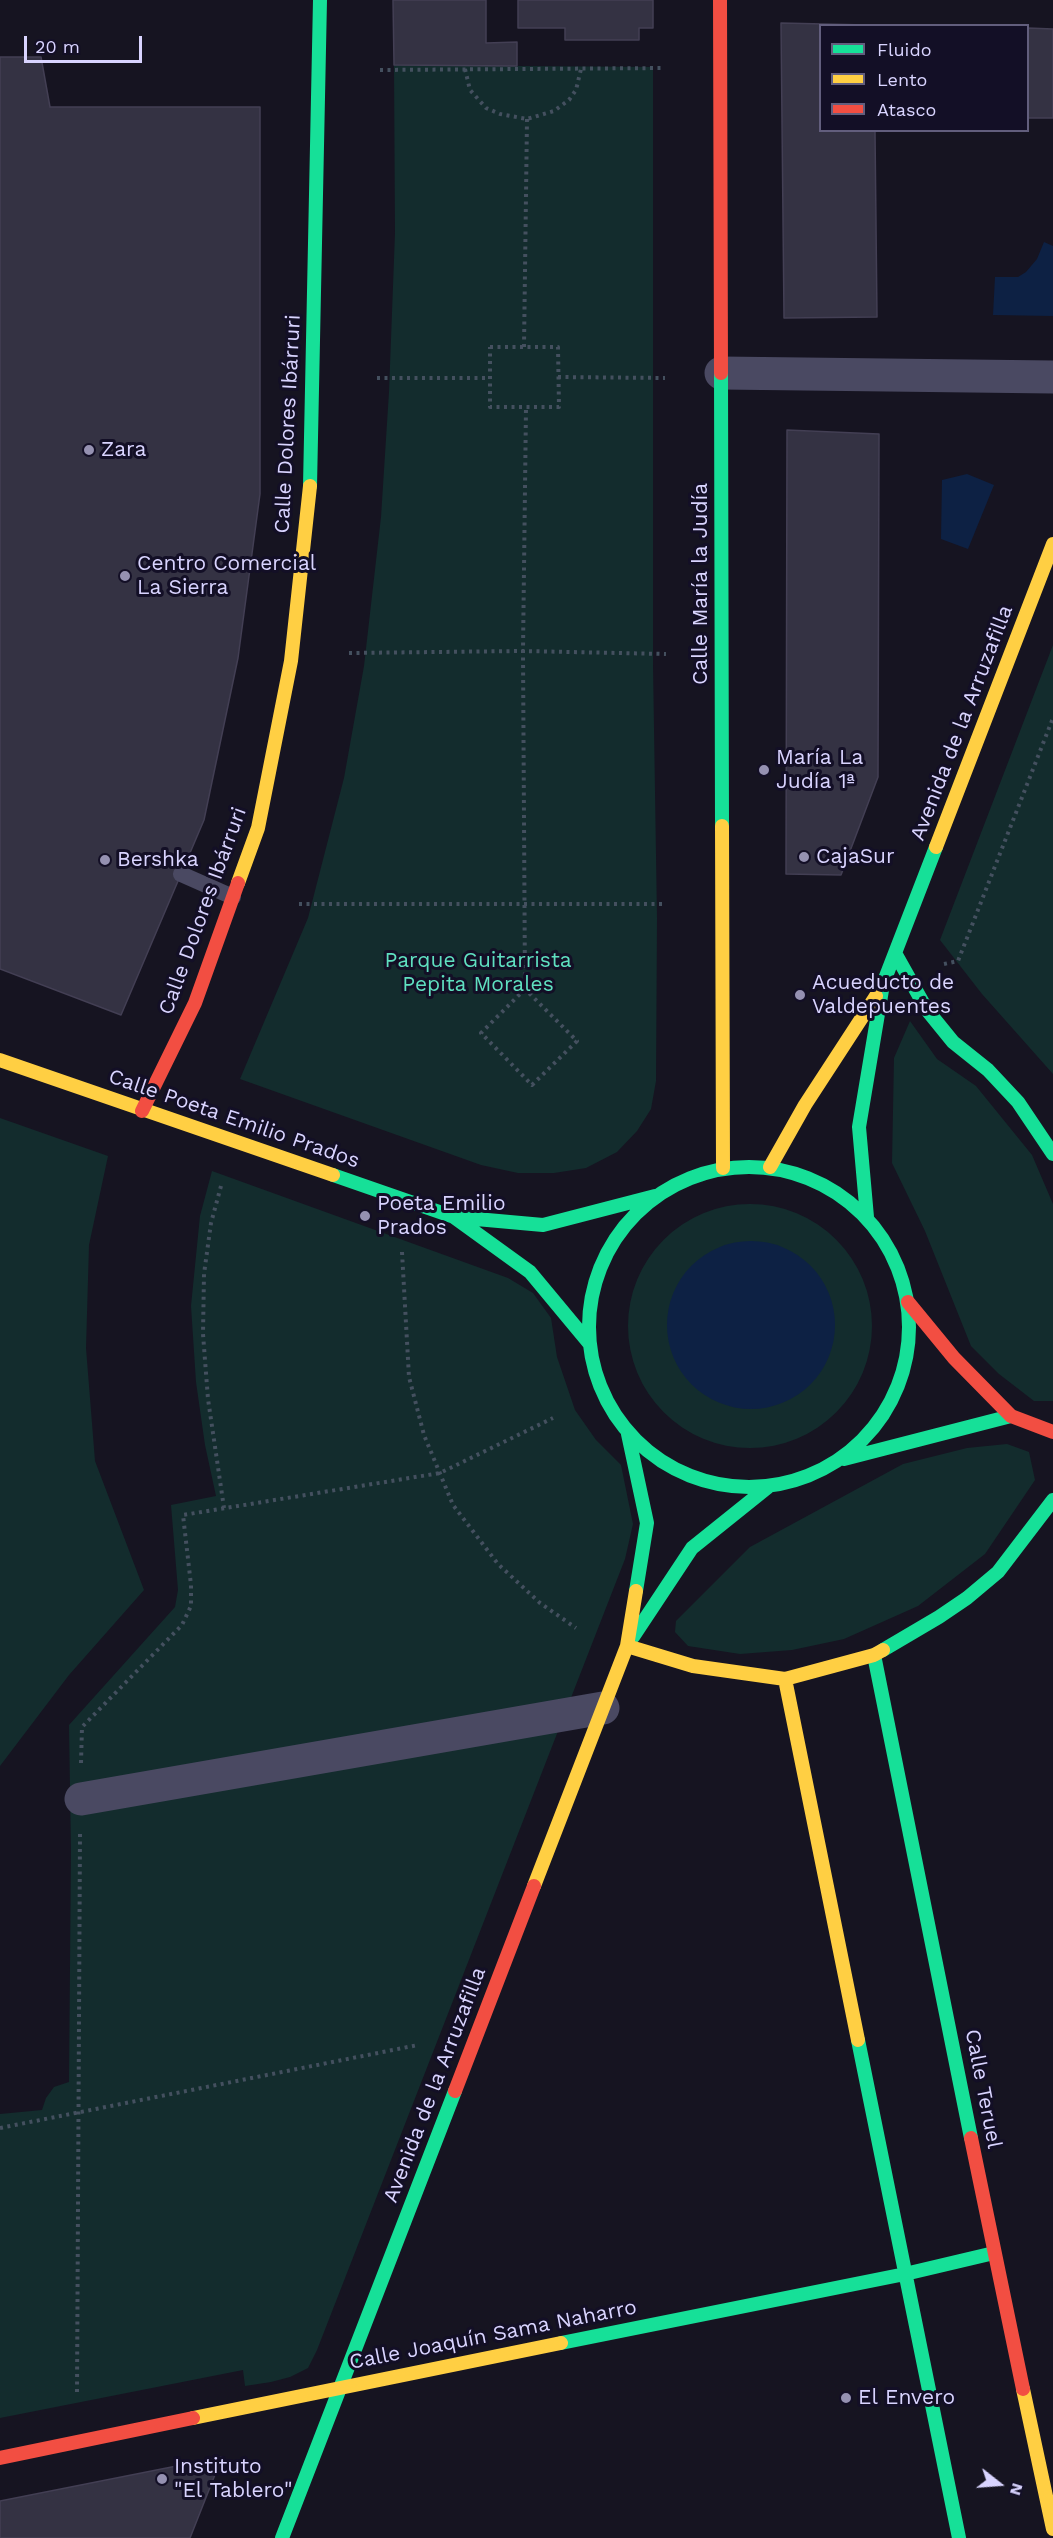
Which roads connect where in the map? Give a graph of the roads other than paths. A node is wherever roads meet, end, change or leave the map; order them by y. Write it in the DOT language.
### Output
graph roads {
  1 [pos="320,0"];
  2 [pos="720,0"];
  3 [pos="721,373"];
  4 [pos="1053,377"];
  5 [pos="1053,544"];
  6 [pos="181,874"];
  7 [pos="234,897"];
  8 [pos="895,953"];
  9 [pos="883,984"];
  10 [pos="0,1060"];
  11 [pos="142,1111"];
  12 [pos="1053,1154"];
  13 [pos="770,1167"];
  14 [pos="723,1168"];
  15 [pos="655,1196"];
  16 [pos="454,1217"];
  17 [pos="867,1217"];
  18 [pos="908,1302"];
  19 [pos="589,1343"];
  20 [pos="1011,1416"];
  21 [pos="1053,1432"];
  22 [pos="628,1434"];
  23 [pos="839,1460"];
  24 [pos="768,1487"];
  25 [pos="1053,1500"];
  26 [pos="627,1646"];
  27 [pos="874,1655"];
  28 [pos="785,1678"];
  29 [pos="603,1708"];
  30 [pos="81,1799"];
  31 [pos="994,2253"];
  32 [pos="905,2274"];
  33 [pos="340,2387"];
  34 [pos="0,2458"];
  35 [pos="1053,2529"];
  36 [pos="282,2538"];
  37 [pos="960,2538"];
  1 -- 7 [label="main road, Calle Dolores Ibárruri"];
  2 -- 3 [label="main road, Calle María la Judía"];
  3 -- 4 [label="street"];
  3 -- 14 [label="main road, Calle María la Judía"];
  5 -- 8 [label="main road, Avenida de la Arruzafilla"];
  6 -- 7 [label="lane"];
  7 -- 11 [label="main road, Calle Dolores Ibárruri"];
  8 -- 9 [label="main road, Avenida de la Arruzafilla"];
  8 -- 12 [label="main road"];
  9 -- 13 [label="main road, Avenida de la Arruzafilla"];
  9 -- 17 [label="main road, Avenida de la Arruzafilla"];
  10 -- 11 [label="main road, Calle Poeta Emilio Prados"];
  11 -- 16 [label="main road, Calle Poeta Emilio Prados"];
  13 -- 14 [label="main road"];
  13 -- 17 [label="main road"];
  14 -- 15 [label="main road"];
  15 -- 16 [label="main road, Calle Poeta Emilio Prados"];
  15 -- 19 [label="main road"];
  16 -- 19 [label="main road, Calle Poeta Emilio Prados"];
  17 -- 18 [label="main road"];
  18 -- 20 [label="main road"];
  18 -- 23 [label="main road"];
  19 -- 22 [label="main road"];
  20 -- 21 [label="main road"];
  20 -- 23 [label="main road"];
  22 -- 24 [label="main road"];
  22 -- 26 [label="main road, Avenida de la Arruzafilla"];
  23 -- 24 [label="main road"];
  24 -- 26 [label="main road, Avenida de la Arruzafilla"];
  25 -- 27 [label="main road"];
  26 -- 28 [label="main road"];
  26 -- 29 [label="main road, Avenida de la Arruzafilla"];
  27 -- 28 [label="main road"];
  27 -- 31 [label="main road, Calle Teruel"];
  28 -- 32 [label="main road"];
  29 -- 30 [label="street"];
  29 -- 33 [label="main road, Avenida de la Arruzafilla"];
  31 -- 32 [label="main road, Calle Joaquín Sama Naharro"];
  31 -- 35 [label="main road, Calle Teruel"];
  32 -- 33 [label="main road, Calle Joaquín Sama Naharro"];
  32 -- 37 [label="main road"];
  33 -- 34 [label="main road, Calle Joaquín Sama Naharro"];
  33 -- 36 [label="main road, Avenida de la Arruzafilla"];
}
